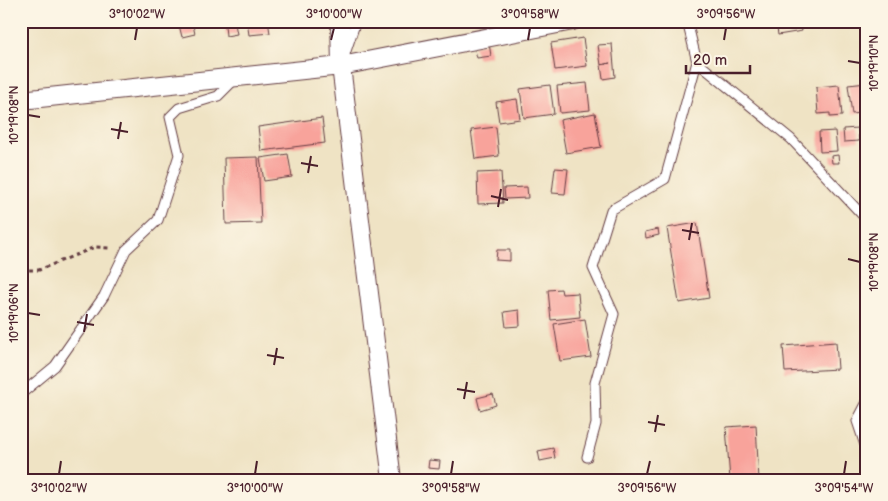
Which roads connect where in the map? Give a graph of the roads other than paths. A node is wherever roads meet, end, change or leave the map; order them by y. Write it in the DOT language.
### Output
graph roads {
  1 [pos="340,21"];
  2 [pos="356,21"];
  3 [pos="573,21"];
  4 [pos="687,21"];
  5 [pos="696,62"];
  6 [pos="341,66"];
  7 [pos="236,77"];
  8 [pos="21,100"];
  9 [pos="867,220"];
  10 [pos="21,394"];
  11 [pos="867,402"];
  12 [pos="867,451"];
  13 [pos="587,457"];
  14 [pos="392,480"];
  1 -- 6 [label="street"];
  2 -- 6 [label="lane"];
  3 -- 6 [label="street"];
  4 -- 5 [label="lane"];
  5 -- 9 [label="lane"];
  5 -- 13 [label="lane"];
  6 -- 7 [label="street"];
  6 -- 14 [label="street"];
  7 -- 8 [label="street"];
  7 -- 10 [label="lane"];
  11 -- 12 [label="lane"];
}
